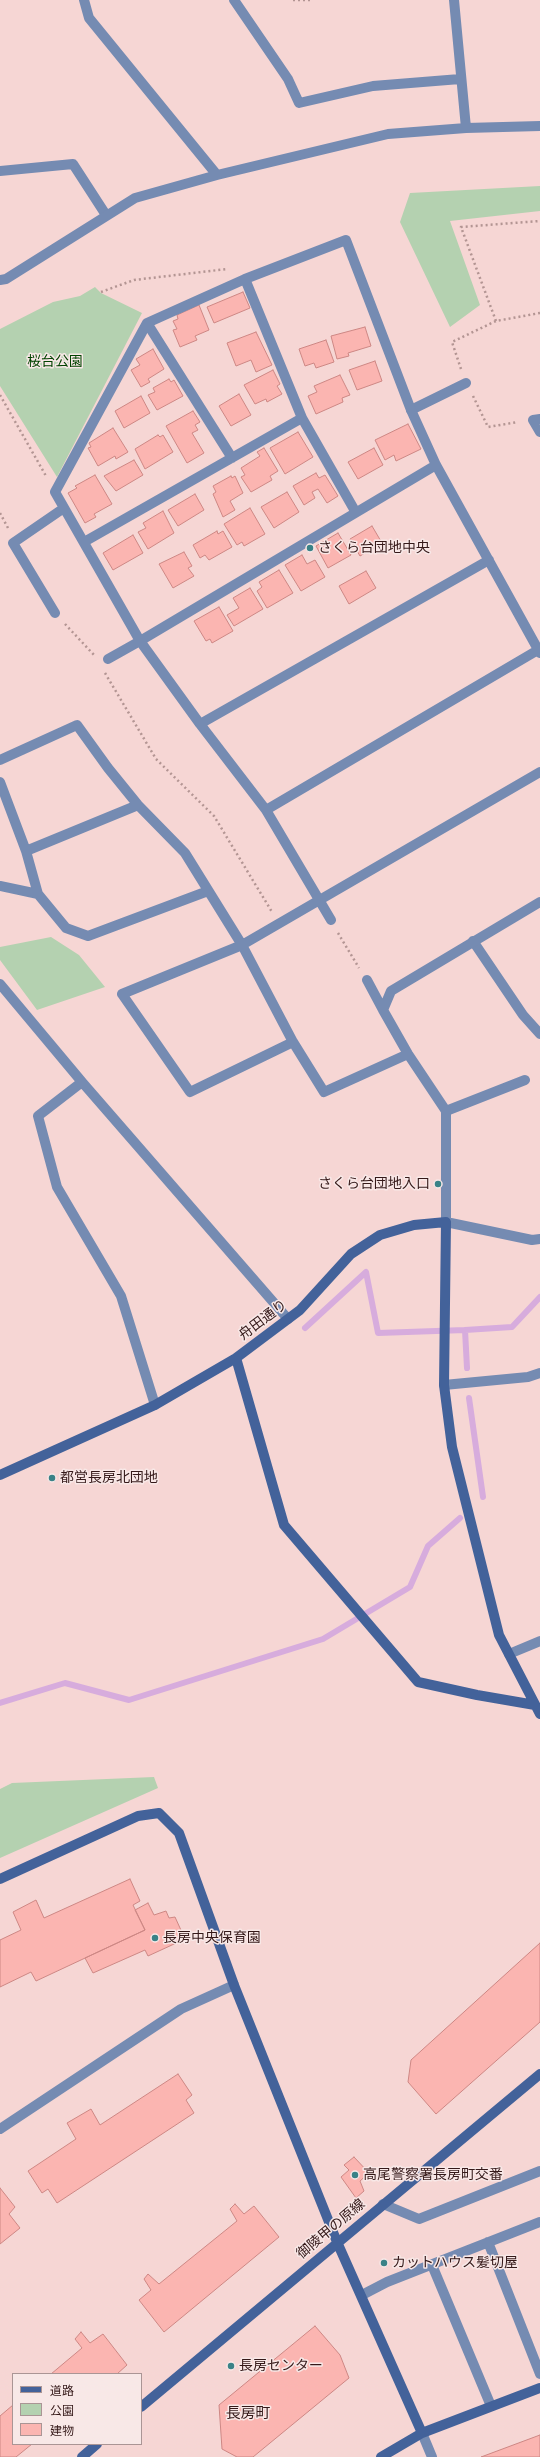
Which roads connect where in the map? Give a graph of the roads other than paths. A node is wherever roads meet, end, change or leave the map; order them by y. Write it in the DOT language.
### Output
graph roads {
  1 [pos="84,0"];
  2 [pos="234,0"];
  3 [pos="454,0"];
  4 [pos="460,78"];
  5 [pos="540,126"];
  6 [pos="466,128"];
  7 [pos="0,171"];
  8 [pos="217,175"];
  9 [pos="106,215"];
  10 [pos="245,279"];
  11 [pos="0,280"];
  12 [pos="147,323"];
  13 [pos="466,383"];
  14 [pos="411,410"];
  15 [pos="302,418"];
  16 [pos="536,419"];
  17 [pos="540,432"];
  18 [pos="232,458"];
  19 [pos="436,465"];
  20 [pos="64,508"];
  21 [pos="355,511"];
  22 [pos="84,542"];
  23 [pos="489,560"];
  24 [pos="55,613"];
  25 [pos="140,640"];
  26 [pos="539,651"];
  27 [pos="108,659"];
  28 [pos="200,724"];
  29 [pos="0,760"];
  30 [pos="540,772"];
  31 [pos="0,782"];
  32 [pos="138,806"];
  33 [pos="266,810"];
  34 [pos="26,851"];
  35 [pos="0,886"];
  36 [pos="208,892"];
  37 [pos="38,894"];
  38 [pos="319,900"];
  39 [pos="540,902"];
  40 [pos="331,920"];
  41 [pos="473,942"];
  42 [pos="242,945"];
  43 [pos="366,980"];
  44 [pos="0,984"];
  45 [pos="383,1010"];
  46 [pos="540,1034"];
  47 [pos="293,1042"];
  48 [pos="408,1054"];
  49 [pos="525,1080"];
  50 [pos="82,1082"];
  51 [pos="446,1111"];
  52 [pos="446,1222"];
  53 [pos="540,1239"];
  54 [pos="288,1319"];
  55 [pos="236,1358"];
  56 [pos="540,1373"];
  57 [pos="444,1385"];
  58 [pos="155,1405"];
  59 [pos="0,1475"];
  60 [pos="540,1641"];
  61 [pos="509,1654"];
  62 [pos="538,1709"];
  63 [pos="0,1879"];
  64 [pos="234,1985"];
  65 [pos="540,2074"];
  66 [pos="0,2128"];
  67 [pos="540,2171"];
  68 [pos="383,2204"];
  69 [pos="540,2222"];
  70 [pos="337,2242"];
  71 [pos="488,2242"];
  72 [pos="432,2264"];
  73 [pos="362,2295"];
  74 [pos="540,2374"];
  75 [pos="540,2388"];
  76 [pos="142,2406"];
  77 [pos="491,2406"];
  78 [pos="422,2433"];
  79 [pos="97,2445"];
  80 [pos="82,2457"];
  81 [pos="381,2457"];
  82 [pos="432,2457"];
  1 -- 8 [label="street"];
  2 -- 4 [label="street"];
  3 -- 4 [label="street"];
  4 -- 6 [label="street"];
  5 -- 6 [label="street"];
  6 -- 8 [label="street"];
  7 -- 9 [label="street"];
  8 -- 9 [label="street"];
  9 -- 11 [label="street"];
  10 -- 12 [label="street"];
  10 -- 14 [label="street"];
  10 -- 15 [label="street"];
  12 -- 18 [label="street"];
  12 -- 20 [label="street"];
  13 -- 14 [label="street"];
  14 -- 19 [label="street"];
  15 -- 18 [label="street"];
  15 -- 21 [label="street"];
  16 -- 17 [label="street"];
  18 -- 22 [label="street"];
  19 -- 21 [label="street"];
  19 -- 23 [label="street"];
  20 -- 22 [label="street"];
  20 -- 24 [label="street"];
  21 -- 25 [label="street"];
  22 -- 25 [label="street"];
  23 -- 26 [label="street"];
  23 -- 28 [label="street"];
  25 -- 27 [label="street"];
  25 -- 28 [label="street"];
  26 -- 33 [label="street"];
  28 -- 33 [label="street"];
  29 -- 32 [label="street"];
  30 -- 38 [label="street"];
  31 -- 34 [label="street"];
  32 -- 34 [label="street"];
  32 -- 36 [label="street"];
  33 -- 38 [label="street"];
  34 -- 37 [label="street"];
  35 -- 37 [label="street"];
  36 -- 37 [label="street"];
  36 -- 42 [label="street"];
  38 -- 40 [label="street"];
  38 -- 42 [label="street"];
  39 -- 41 [label="street"];
  41 -- 45 [label="street"];
  41 -- 46 [label="street"];
  42 -- 47 [label="street"];
  42 -- 47 [label="street"];
  43 -- 45 [label="street"];
  44 -- 50 [label="street"];
  45 -- 48 [label="street"];
  47 -- 48 [label="street"];
  48 -- 51 [label="street"];
  49 -- 51 [label="street"];
  50 -- 54 [label="street"];
  50 -- 58 [label="street"];
  51 -- 52 [label="street"];
  52 -- 53 [label="street, 舟田通り"];
  52 -- 54 [label="street, 舟田通り"];
  52 -- 57 [label="street"];
  54 -- 55 [label="street, 舟田通り"];
  55 -- 58 [label="street, 舟田通り"];
  55 -- 62 [label="street"];
  56 -- 57 [label="street"];
  57 -- 61 [label="street"];
  58 -- 59 [label="street, 舟田通り"];
  60 -- 61 [label="street"];
  61 -- 62 [label="street"];
  63 -- 64 [label="street"];
  64 -- 66 [label="street"];
  64 -- 70 [label="street"];
  65 -- 68 [label="street, 御陵甲の原線"];
  67 -- 68 [label="street"];
  68 -- 70 [label="street, 御陵甲の原線"];
  69 -- 71 [label="street"];
  70 -- 73 [label="street"];
  70 -- 76 [label="street, 御陵甲の原線"];
  71 -- 72 [label="street"];
  71 -- 74 [label="street"];
  72 -- 73 [label="street"];
  72 -- 77 [label="street"];
  73 -- 78 [label="street"];
  75 -- 77 [label="street"];
  77 -- 78 [label="street"];
  78 -- 81 [label="street"];
  78 -- 82 [label="street"];
  79 -- 80 [label="street"];
}
